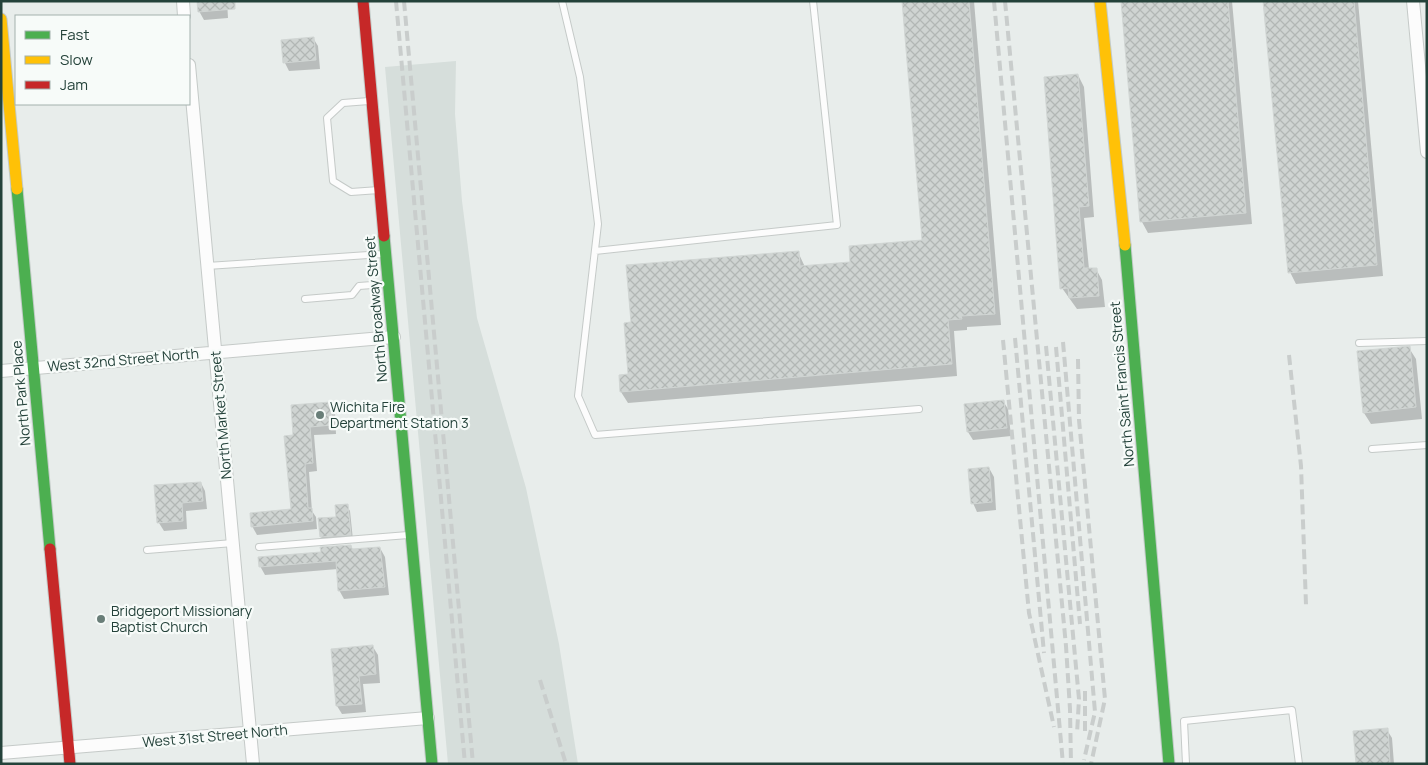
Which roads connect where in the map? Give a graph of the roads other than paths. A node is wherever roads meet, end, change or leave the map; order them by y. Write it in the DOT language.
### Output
graph roads {
  1 [pos="183,1"];
  2 [pos="363,1"];
  3 [pos="562,1"];
  4 [pos="813,1"];
  5 [pos="1100,1"];
  6 [pos="1413,1"];
  7 [pos="184,15"];
  8 [pos="1,19"];
  9 [pos="190,77"];
  10 [pos="372,100"];
  11 [pos="1427,152"];
  12 [pos="380,190"];
  13 [pos="595,251"];
  14 [pos="386,254"];
  15 [pos="207,266"];
  16 [pos="389,284"];
  17 [pos="305,299"];
  18 [pos="394,337"];
  19 [pos="1427,341"];
  20 [pos="1359,343"];
  21 [pos="216,352"];
  22 [pos="34,368"];
  23 [pos="1,371"];
  24 [pos="919,410"];
  25 [pos="1427,445"];
  26 [pos="1372,449"];
  27 [pos="412,534"];
  28 [pos="233,543"];
  29 [pos="259,547"];
  30 [pos="147,550"];
  31 [pos="428,718"];
  32 [pos="250,733"];
  33 [pos="68,748"];
  34 [pos="1,753"];
  35 [pos="70,764"];
  36 [pos="253,764"];
  37 [pos="432,764"];
  38 [pos="1169,764"];
  39 [pos="1186,764"];
  40 [pos="1299,764"];
  1 -- 7 [label="street"];
  2 -- 10 [label="street, North Broadway Street"];
  3 -- 13 [label="lane"];
  4 -- 13 [label="lane"];
  5 -- 38 [label="street, North Saint Francis Street"];
  6 -- 11 [label="street"];
  8 -- 22 [label="street, North Park Place"];
  9 -- 15 [label="street, North Market Street"];
  10 -- 12 [label="street, North Broadway Street"];
  10 -- 12 [label="lane"];
  12 -- 14 [label="street, North Broadway Street"];
  13 -- 24 [label="lane"];
  14 -- 15 [label="lane"];
  14 -- 16 [label="street, North Broadway Street"];
  15 -- 21 [label="street, North Market Street"];
  16 -- 17 [label="lane"];
  16 -- 18 [label="street, North Broadway Street"];
  18 -- 21 [label="street, West 32nd Street North"];
  18 -- 27 [label="street, North Broadway Street"];
  19 -- 20 [label="lane"];
  21 -- 22 [label="street, West 32nd Street North"];
  21 -- 28 [label="street, North Market Street"];
  22 -- 23 [label="street, West 32nd Street North"];
  22 -- 33 [label="street, North Park Place"];
  25 -- 26 [label="lane"];
  27 -- 29 [label="lane"];
  27 -- 31 [label="street, North Broadway Street"];
  28 -- 30 [label="lane"];
  28 -- 32 [label="street, North Market Street"];
  31 -- 32 [label="street, West 31st Street North"];
  31 -- 37 [label="street, North Broadway Street"];
  32 -- 33 [label="street, West 31st Street North"];
  32 -- 36 [label="street, North Market Street"];
  33 -- 34 [label="street, West 31st Street North"];
  33 -- 35 [label="street, North Park Place"];
  39 -- 40 [label="lane"];
}
